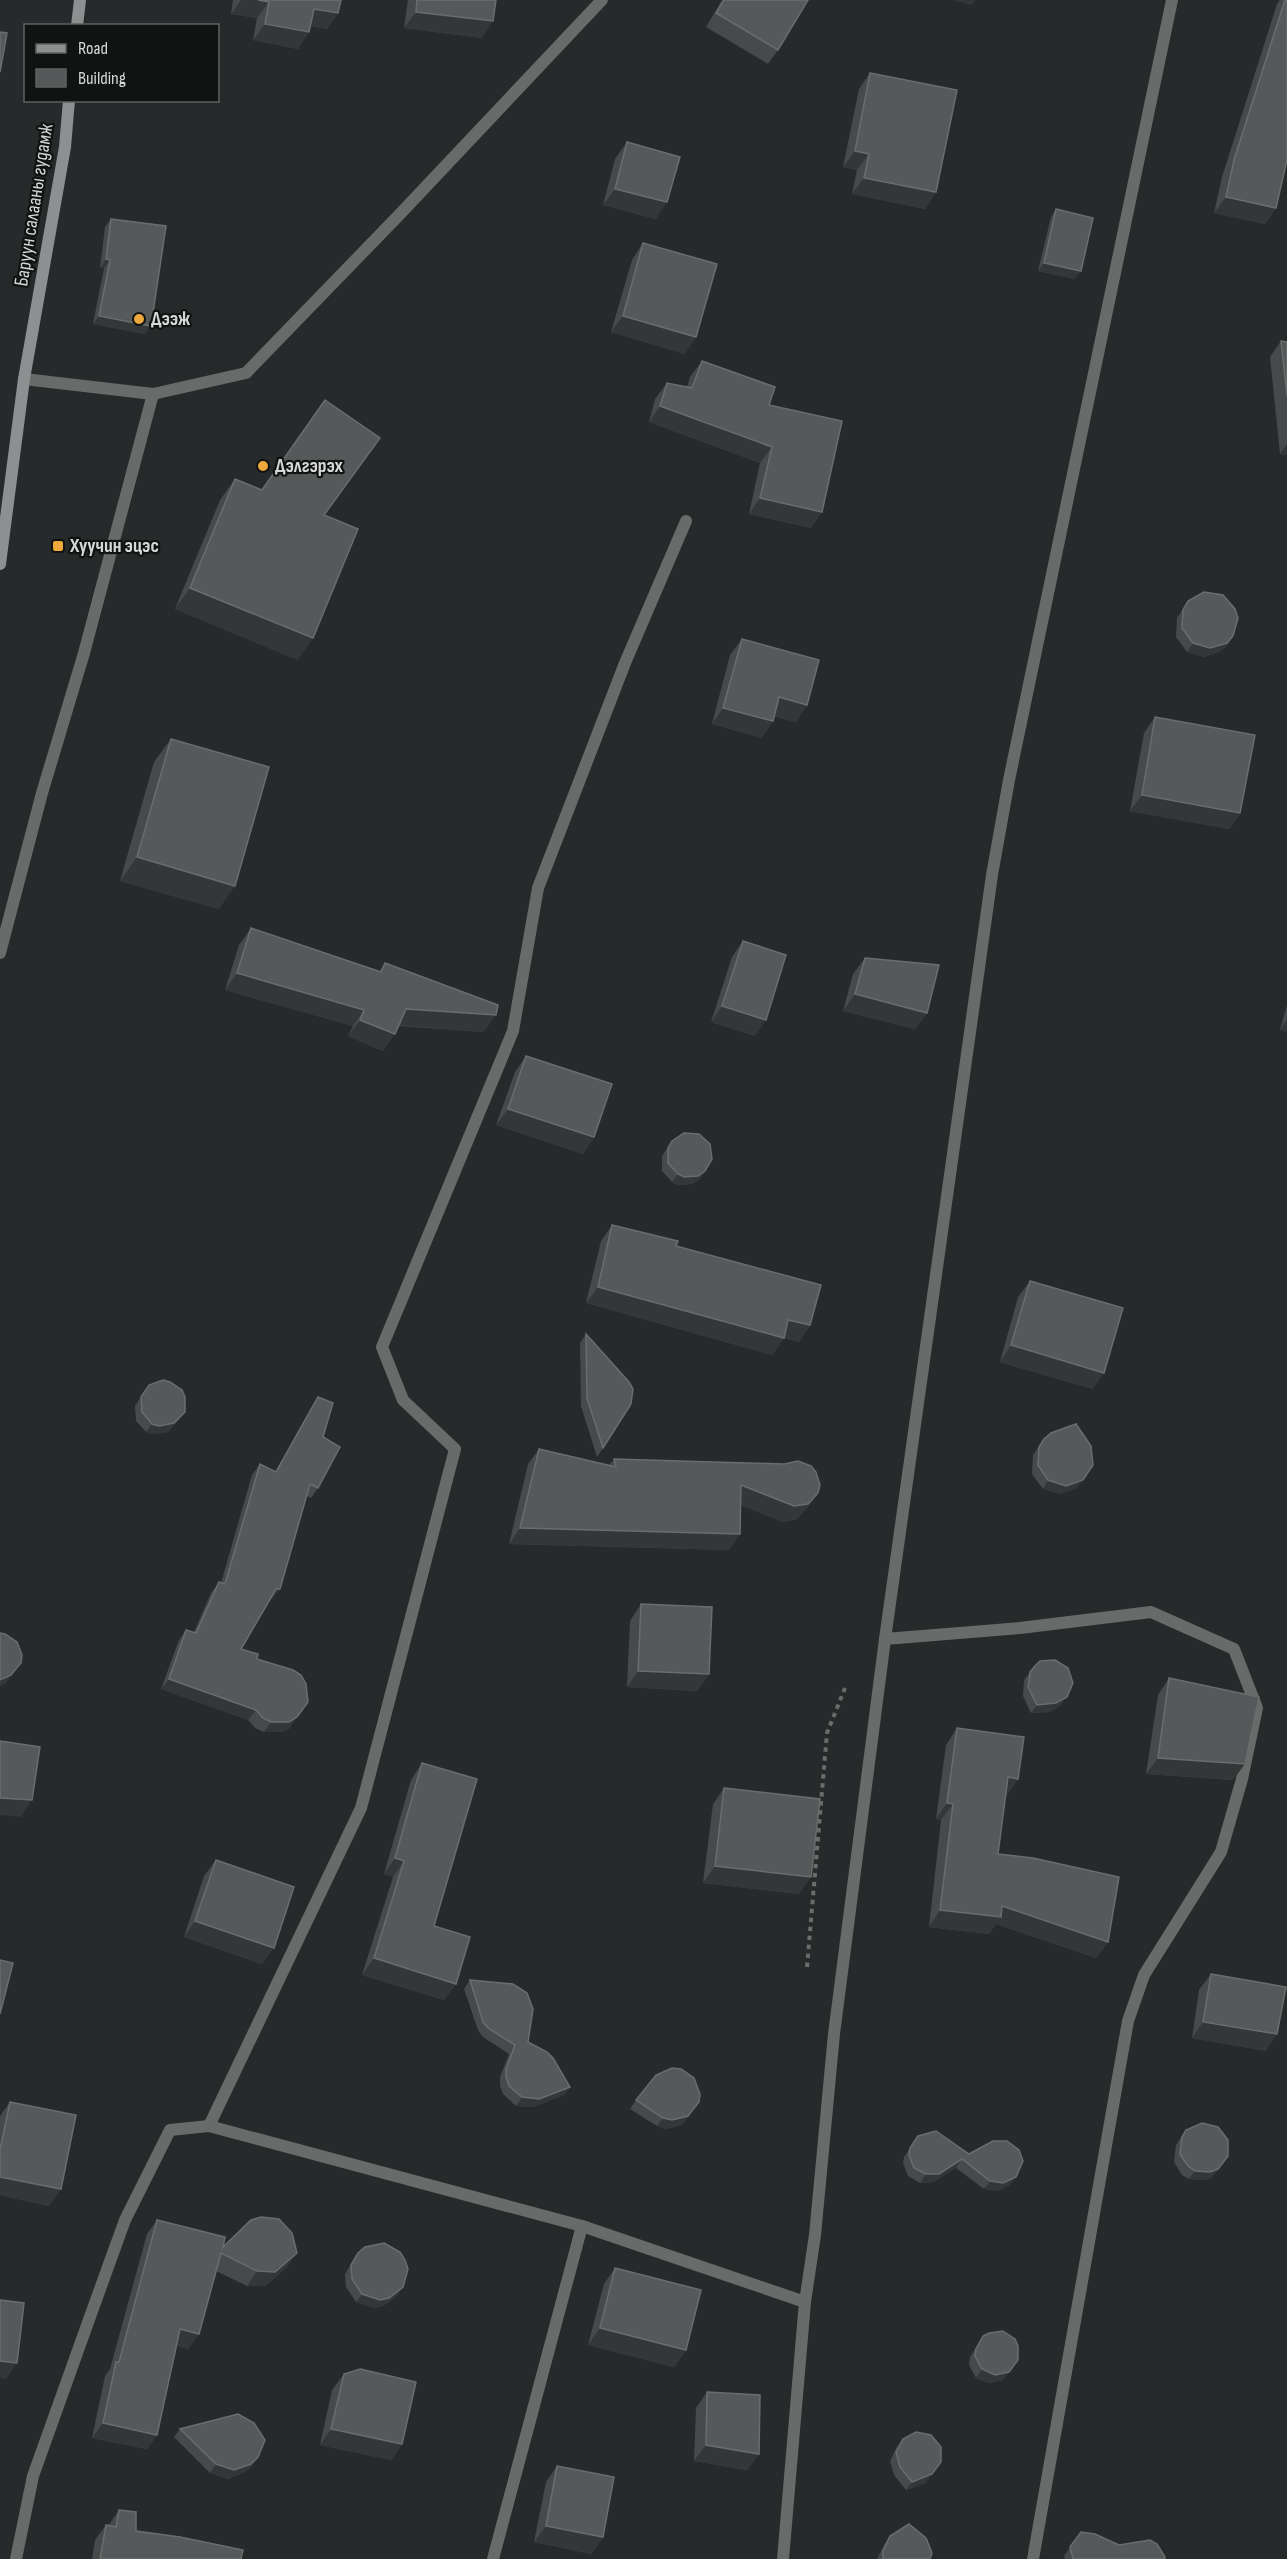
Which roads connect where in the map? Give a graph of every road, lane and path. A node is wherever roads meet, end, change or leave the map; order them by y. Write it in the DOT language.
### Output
graph roads {
  1 [pos="80,0"];
  2 [pos="602,0"];
  3 [pos="1172,0"];
  4 [pos="77,24"];
  5 [pos="69,102"];
  6 [pos="24,380"];
  7 [pos="153,394"];
  8 [pos="686,521"];
  9 [pos="0,564"];
  10 [pos="0,952"];
  11 [pos="885,1639"];
  12 [pos="209,2126"];
  13 [pos="582,2226"];
  14 [pos="805,2302"];
  15 [pos="16,2559"];
  16 [pos="493,2559"];
  17 [pos="783,2559"];
  18 [pos="1034,2559"];
  1 -- 4 [label="main road"];
  2 -- 7 [label="street"];
  3 -- 11 [label="street"];
  5 -- 6 [label="main road, Баруун салааны гудамж"];
  6 -- 7 [label="street"];
  6 -- 9 [label="main road, Баруун салааны гудамж"];
  7 -- 10 [label="street"];
  8 -- 12 [label="street"];
  11 -- 14 [label="street"];
  11 -- 18 [label="street"];
  12 -- 13 [label="street"];
  12 -- 15 [label="street"];
  13 -- 14 [label="street"];
  13 -- 16 [label="street"];
  14 -- 17 [label="street"];
}
